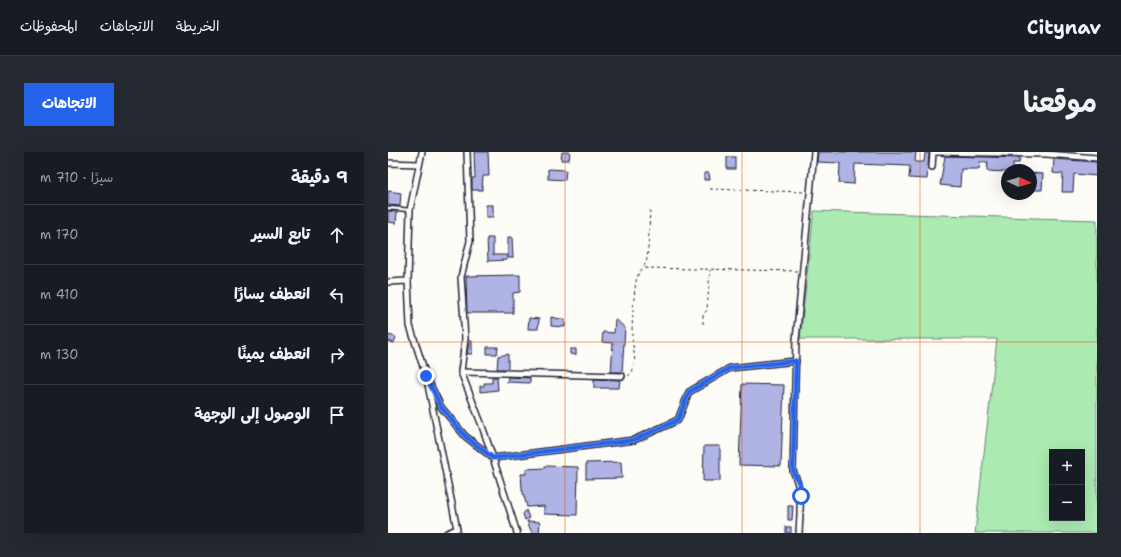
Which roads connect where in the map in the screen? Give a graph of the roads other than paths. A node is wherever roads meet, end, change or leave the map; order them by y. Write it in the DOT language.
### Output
graph roads {
  1 [pos="422,152"];
  2 [pos="467,152"];
  3 [pos="814,152"];
  4 [pos="933,152"];
  5 [pos="1046,153"];
  6 [pos="1097,158"];
  7 [pos="388,163"];
  8 [pos="419,164"];
  9 [pos="932,167"];
  10 [pos="388,208"];
  11 [pos="410,210"];
  12 [pos="408,281"];
  13 [pos="388,282"];
  14 [pos="796,361"];
  15 [pos="461,372"];
  16 [pos="426,376"];
  17 [pos="622,376"];
  18 [pos="493,458"];
  19 [pos="447,533"];
  20 [pos="517,533"];
  21 [pos="799,533"];
  1 -- 8 [label="street"];
  2 -- 15 [label="street"];
  3 -- 14 [label="street"];
  4 -- 5 [label="street"];
  4 -- 9 [label="street"];
  5 -- 6 [label="street"];
  7 -- 8 [label="street"];
  8 -- 11 [label="street"];
  10 -- 11 [label="lane"];
  11 -- 12 [label="street"];
  12 -- 13 [label="street"];
  12 -- 16 [label="street"];
  14 -- 18 [label="street"];
  14 -- 21 [label="street"];
  15 -- 17 [label="street"];
  15 -- 18 [label="street"];
  16 -- 18 [label="street"];
  16 -- 19 [label="street"];
  18 -- 20 [label="street"];
}
